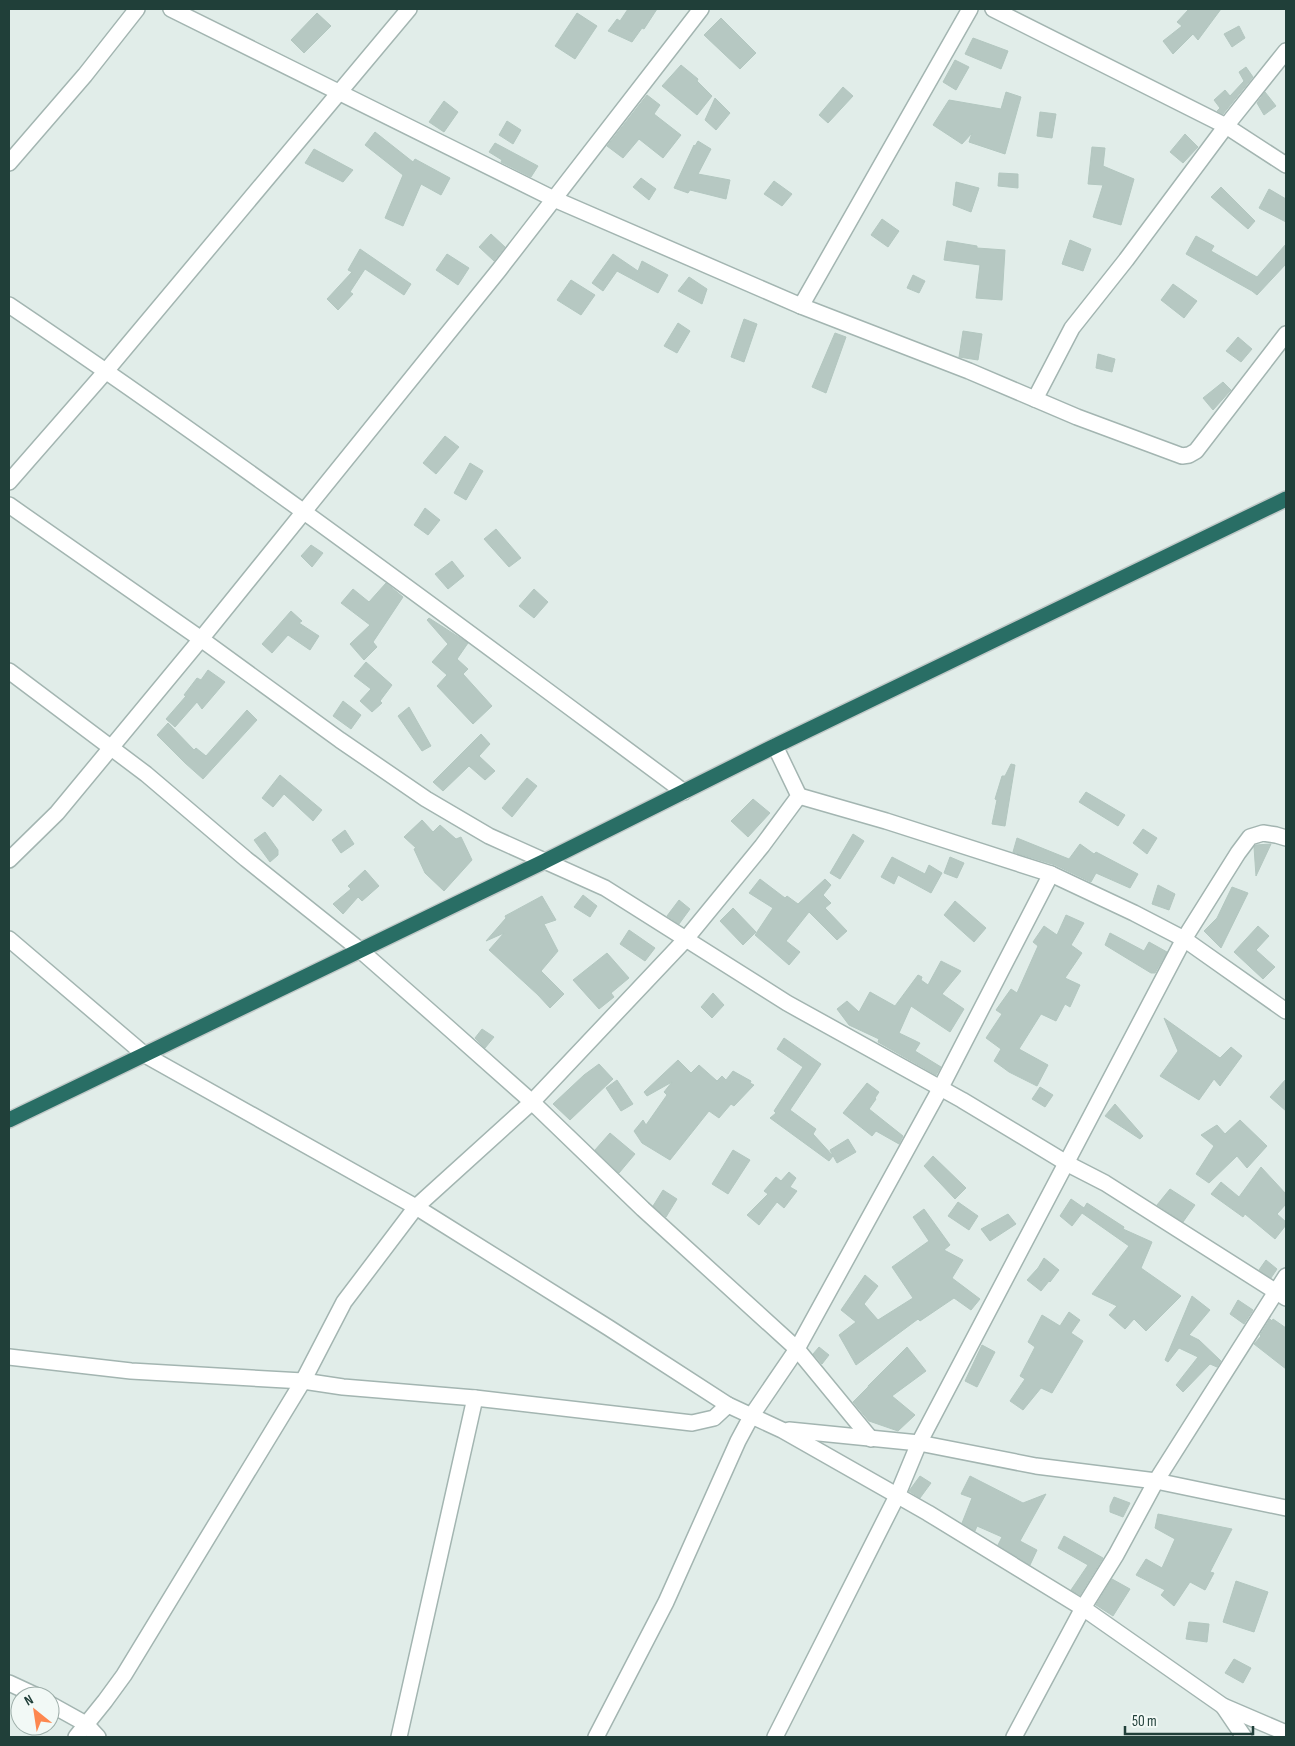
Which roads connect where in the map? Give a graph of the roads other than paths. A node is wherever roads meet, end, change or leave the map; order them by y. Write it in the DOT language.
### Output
graph roads {
  1 [pos="137,9"];
  2 [pos="171,9"];
  3 [pos="409,9"];
  4 [pos="701,9"];
  5 [pos="970,9"];
  6 [pos="993,9"];
  7 [pos="1286,51"];
  8 [pos="340,92"];
  9 [pos="1226,126"];
  10 [pos="9,163"];
  11 [pos="1286,165"];
  12 [pos="554,199"];
  13 [pos="9,305"];
  14 [pos="801,306"];
  15 [pos="1286,334"];
  16 [pos="106,371"];
  17 [pos="1036,399"];
  18 [pos="9,482"];
  19 [pos="1286,498"];
  20 [pos="9,505"];
  21 [pos="304,511"];
  22 [pos="201,639"];
  23 [pos="9,672"];
  24 [pos="775,746"];
  25 [pos="111,748"];
  26 [pos="684,792"];
  27 [pos="799,796"];
  28 [pos="1286,838"];
  29 [pos="9,860"];
  30 [pos="543,862"];
  31 [pos="1051,874"];
  32 [pos="9,939"];
  33 [pos="1184,939"];
  34 [pos="686,940"];
  35 [pos="360,950"];
  36 [pos="1286,1011"];
  37 [pos="145,1055"];
  38 [pos="940,1089"];
  39 [pos="532,1102"];
  40 [pos="9,1120"];
  41 [pos="1068,1164"];
  42 [pos="416,1207"];
  43 [pos="1286,1276"];
  44 [pos="1281,1295"];
  45 [pos="796,1349"];
  46 [pos="9,1357"];
  47 [pos="303,1381"];
  48 [pos="475,1398"];
  49 [pos="728,1405"];
  50 [pos="752,1415"];
  51 [pos="782,1430"];
  52 [pos="871,1439"];
  53 [pos="919,1443"];
  54 [pos="1156,1481"];
  55 [pos="897,1496"];
  56 [pos="1286,1508"];
  57 [pos="1083,1608"];
  58 [pos="1222,1706"];
  59 [pos="60,1710"];
  60 [pos="86,1724"];
  61 [pos="1286,1733"];
  62 [pos="76,1737"];
  63 [pos="98,1737"];
  64 [pos="398,1737"];
  65 [pos="596,1737"];
  66 [pos="775,1737"];
  67 [pos="1014,1737"];
  68 [pos="1244,1737"];
  1 -- 10 [label="street"];
  2 -- 8 [label="street"];
  3 -- 8 [label="street"];
  4 -- 12 [label="street"];
  5 -- 14 [label="street"];
  6 -- 9 [label="street"];
  7 -- 9 [label="street"];
  8 -- 12 [label="street"];
  8 -- 16 [label="street"];
  9 -- 11 [label="street"];
  9 -- 17 [label="street"];
  12 -- 14 [label="street"];
  12 -- 21 [label="street"];
  13 -- 16 [label="street"];
  14 -- 17 [label="street"];
  15 -- 17 [label="street"];
  16 -- 18 [label="street"];
  16 -- 21 [label="street"];
  19 -- 24 [label="highway"];
  20 -- 22 [label="street"];
  21 -- 22 [label="street"];
  21 -- 26 [label="street"];
  22 -- 25 [label="street"];
  22 -- 30 [label="street"];
  23 -- 25 [label="street"];
  24 -- 26 [label="highway"];
  24 -- 27 [label="street"];
  25 -- 29 [label="street"];
  25 -- 35 [label="street"];
  26 -- 30 [label="highway"];
  27 -- 31 [label="street"];
  27 -- 34 [label="street"];
  28 -- 33 [label="street"];
  30 -- 34 [label="street"];
  30 -- 35 [label="highway"];
  31 -- 33 [label="street"];
  31 -- 38 [label="street"];
  32 -- 37 [label="street"];
  33 -- 36 [label="street"];
  33 -- 41 [label="street"];
  34 -- 38 [label="street"];
  34 -- 39 [label="street"];
  35 -- 37 [label="highway"];
  35 -- 39 [label="street"];
  37 -- 40 [label="highway"];
  37 -- 42 [label="street"];
  38 -- 41 [label="street"];
  38 -- 45 [label="street"];
  39 -- 42 [label="street"];
  39 -- 45 [label="street"];
  41 -- 44 [label="street"];
  41 -- 53 [label="street"];
  42 -- 47 [label="street"];
  42 -- 49 [label="street"];
  43 -- 44 [label="street"];
  44 -- 54 [label="street"];
  45 -- 50 [label="street"];
  45 -- 52 [label="street"];
  46 -- 47 [label="street"];
  47 -- 48 [label="street"];
  47 -- 60 [label="street"];
  48 -- 49 [label="street"];
  48 -- 64 [label="street"];
  49 -- 50 [label="street"];
  50 -- 51 [label="street"];
  50 -- 65 [label="street"];
  51 -- 52 [label="street"];
  51 -- 55 [label="street"];
  52 -- 53 [label="street"];
  53 -- 54 [label="street"];
  53 -- 55 [label="street"];
  54 -- 56 [label="street"];
  54 -- 57 [label="street"];
  55 -- 57 [label="street"];
  55 -- 66 [label="street"];
  57 -- 58 [label="street"];
  57 -- 67 [label="street"];
  58 -- 61 [label="street"];
  58 -- 68 [label="street"];
  59 -- 60 [label="street"];
  60 -- 62 [label="street"];
  60 -- 63 [label="street"];
}
